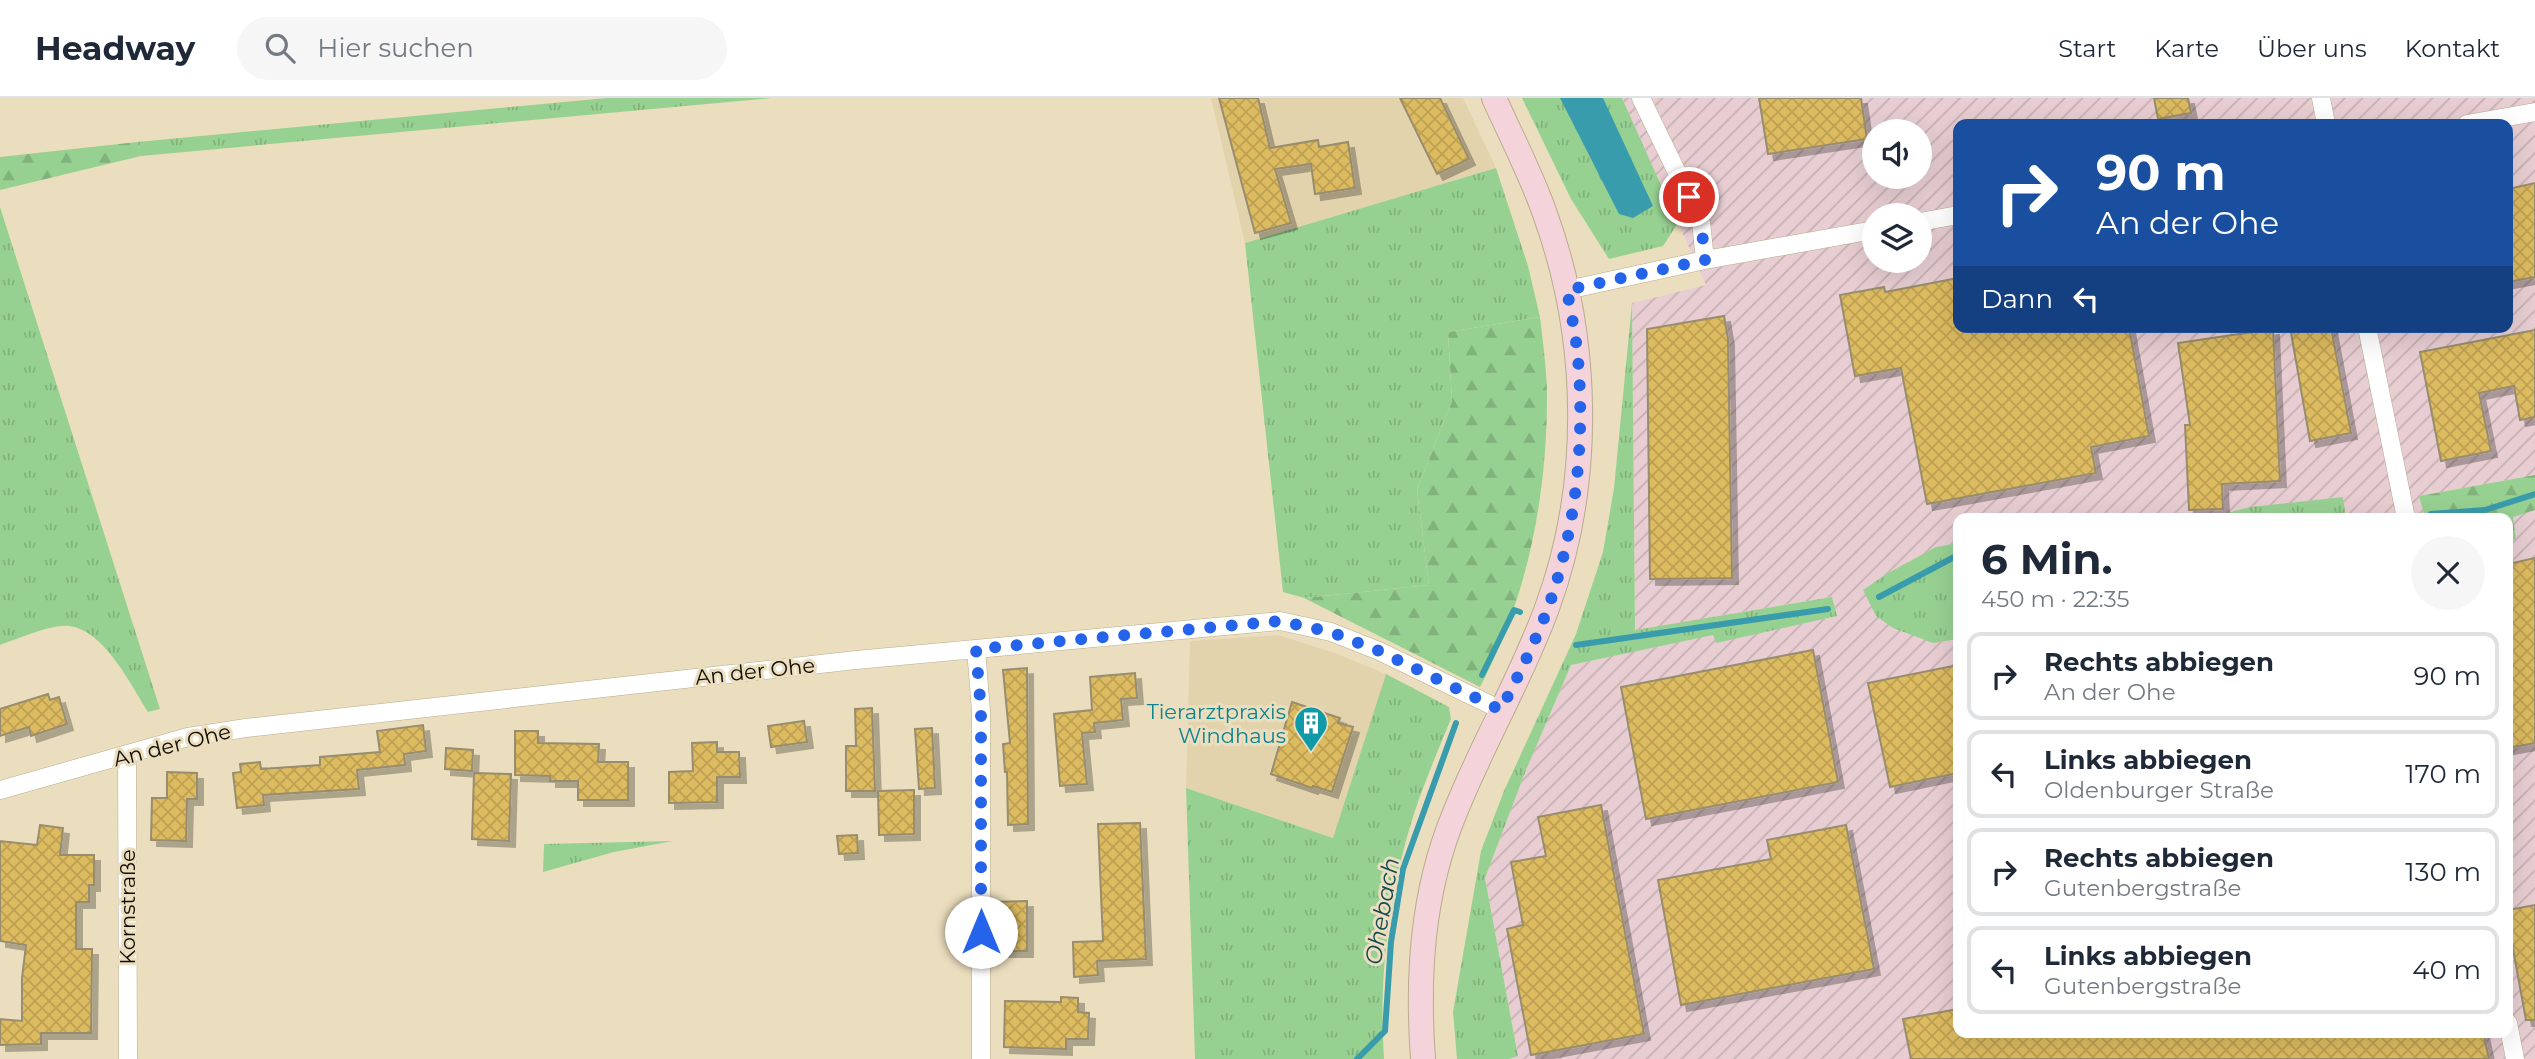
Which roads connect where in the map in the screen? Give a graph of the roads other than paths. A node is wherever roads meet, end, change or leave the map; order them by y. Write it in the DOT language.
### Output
graph roads {
  1 [pos="1494,98"];
  2 [pos="1641,98"];
  3 [pos="2321,98"];
  4 [pos="2535,112"];
  5 [pos="2325,119"];
  6 [pos="2495,119"];
  7 [pos="1953,216"];
  8 [pos="1932,220"];
  9 [pos="1862,232"];
  10 [pos="1705,260"];
  11 [pos="1567,290"];
  12 [pos="2368,333"];
  13 [pos="2405,513"];
  14 [pos="976,649"];
  15 [pos="1501,710"];
  16 [pos="127,755"];
  17 [pos="0,790"];
  18 [pos="2511,1038"];
  19 [pos="128,1059"];
  20 [pos="981,1059"];
  21 [pos="1423,1059"];
  22 [pos="2515,1059"];
  1 -- 11 [label="main road"];
  2 -- 10 [label="street"];
  3 -- 5 [label="street"];
  4 -- 6 [label="street"];
  7 -- 8 [label="street"];
  9 -- 10 [label="street"];
  10 -- 11 [label="street"];
  11 -- 15 [label="main road"];
  12 -- 13 [label="street"];
  14 -- 15 [label="street, An der Ohe"];
  14 -- 16 [label="street, An der Ohe"];
  14 -- 20 [label="street"];
  15 -- 21 [label="main road"];
  16 -- 17 [label="street, An der Ohe"];
  16 -- 19 [label="street, Kornstraße"];
  18 -- 22 [label="street"];
}
